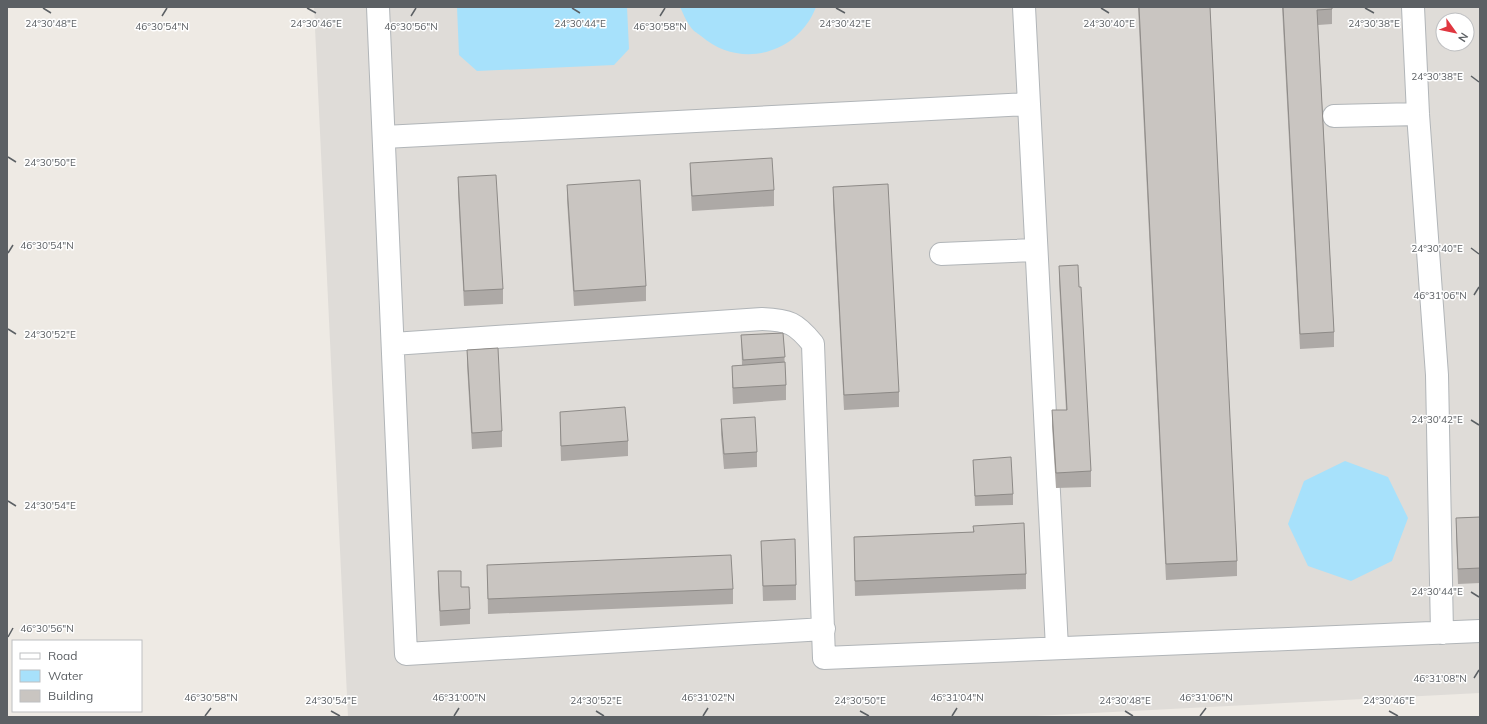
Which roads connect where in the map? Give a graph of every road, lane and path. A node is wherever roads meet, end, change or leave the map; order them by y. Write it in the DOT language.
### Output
graph roads {
  1 [pos="378,7"];
  2 [pos="1024,7"];
  3 [pos="1413,7"];
  4 [pos="1028,104"];
  5 [pos="1418,114"];
  6 [pos="1334,116"];
  7 [pos="384,137"];
  8 [pos="1036,250"];
  9 [pos="941,254"];
  10 [pos="392,344"];
  11 [pos="824,629"];
  12 [pos="1480,630"];
  13 [pos="1442,633"];
  14 [pos="1057,648"];
  1 -- 7 [label="lane"];
  2 -- 4 [label="lane"];
  3 -- 5 [label="lane"];
  4 -- 7 [label="lane"];
  4 -- 8 [label="lane"];
  5 -- 6 [label="lane"];
  5 -- 13 [label="lane"];
  7 -- 10 [label="lane"];
  8 -- 9 [label="lane"];
  8 -- 14 [label="lane"];
  10 -- 11 [label="lane"];
  10 -- 11 [label="lane"];
  11 -- 14 [label="lane"];
  12 -- 13 [label="lane"];
  13 -- 14 [label="lane"];
}
